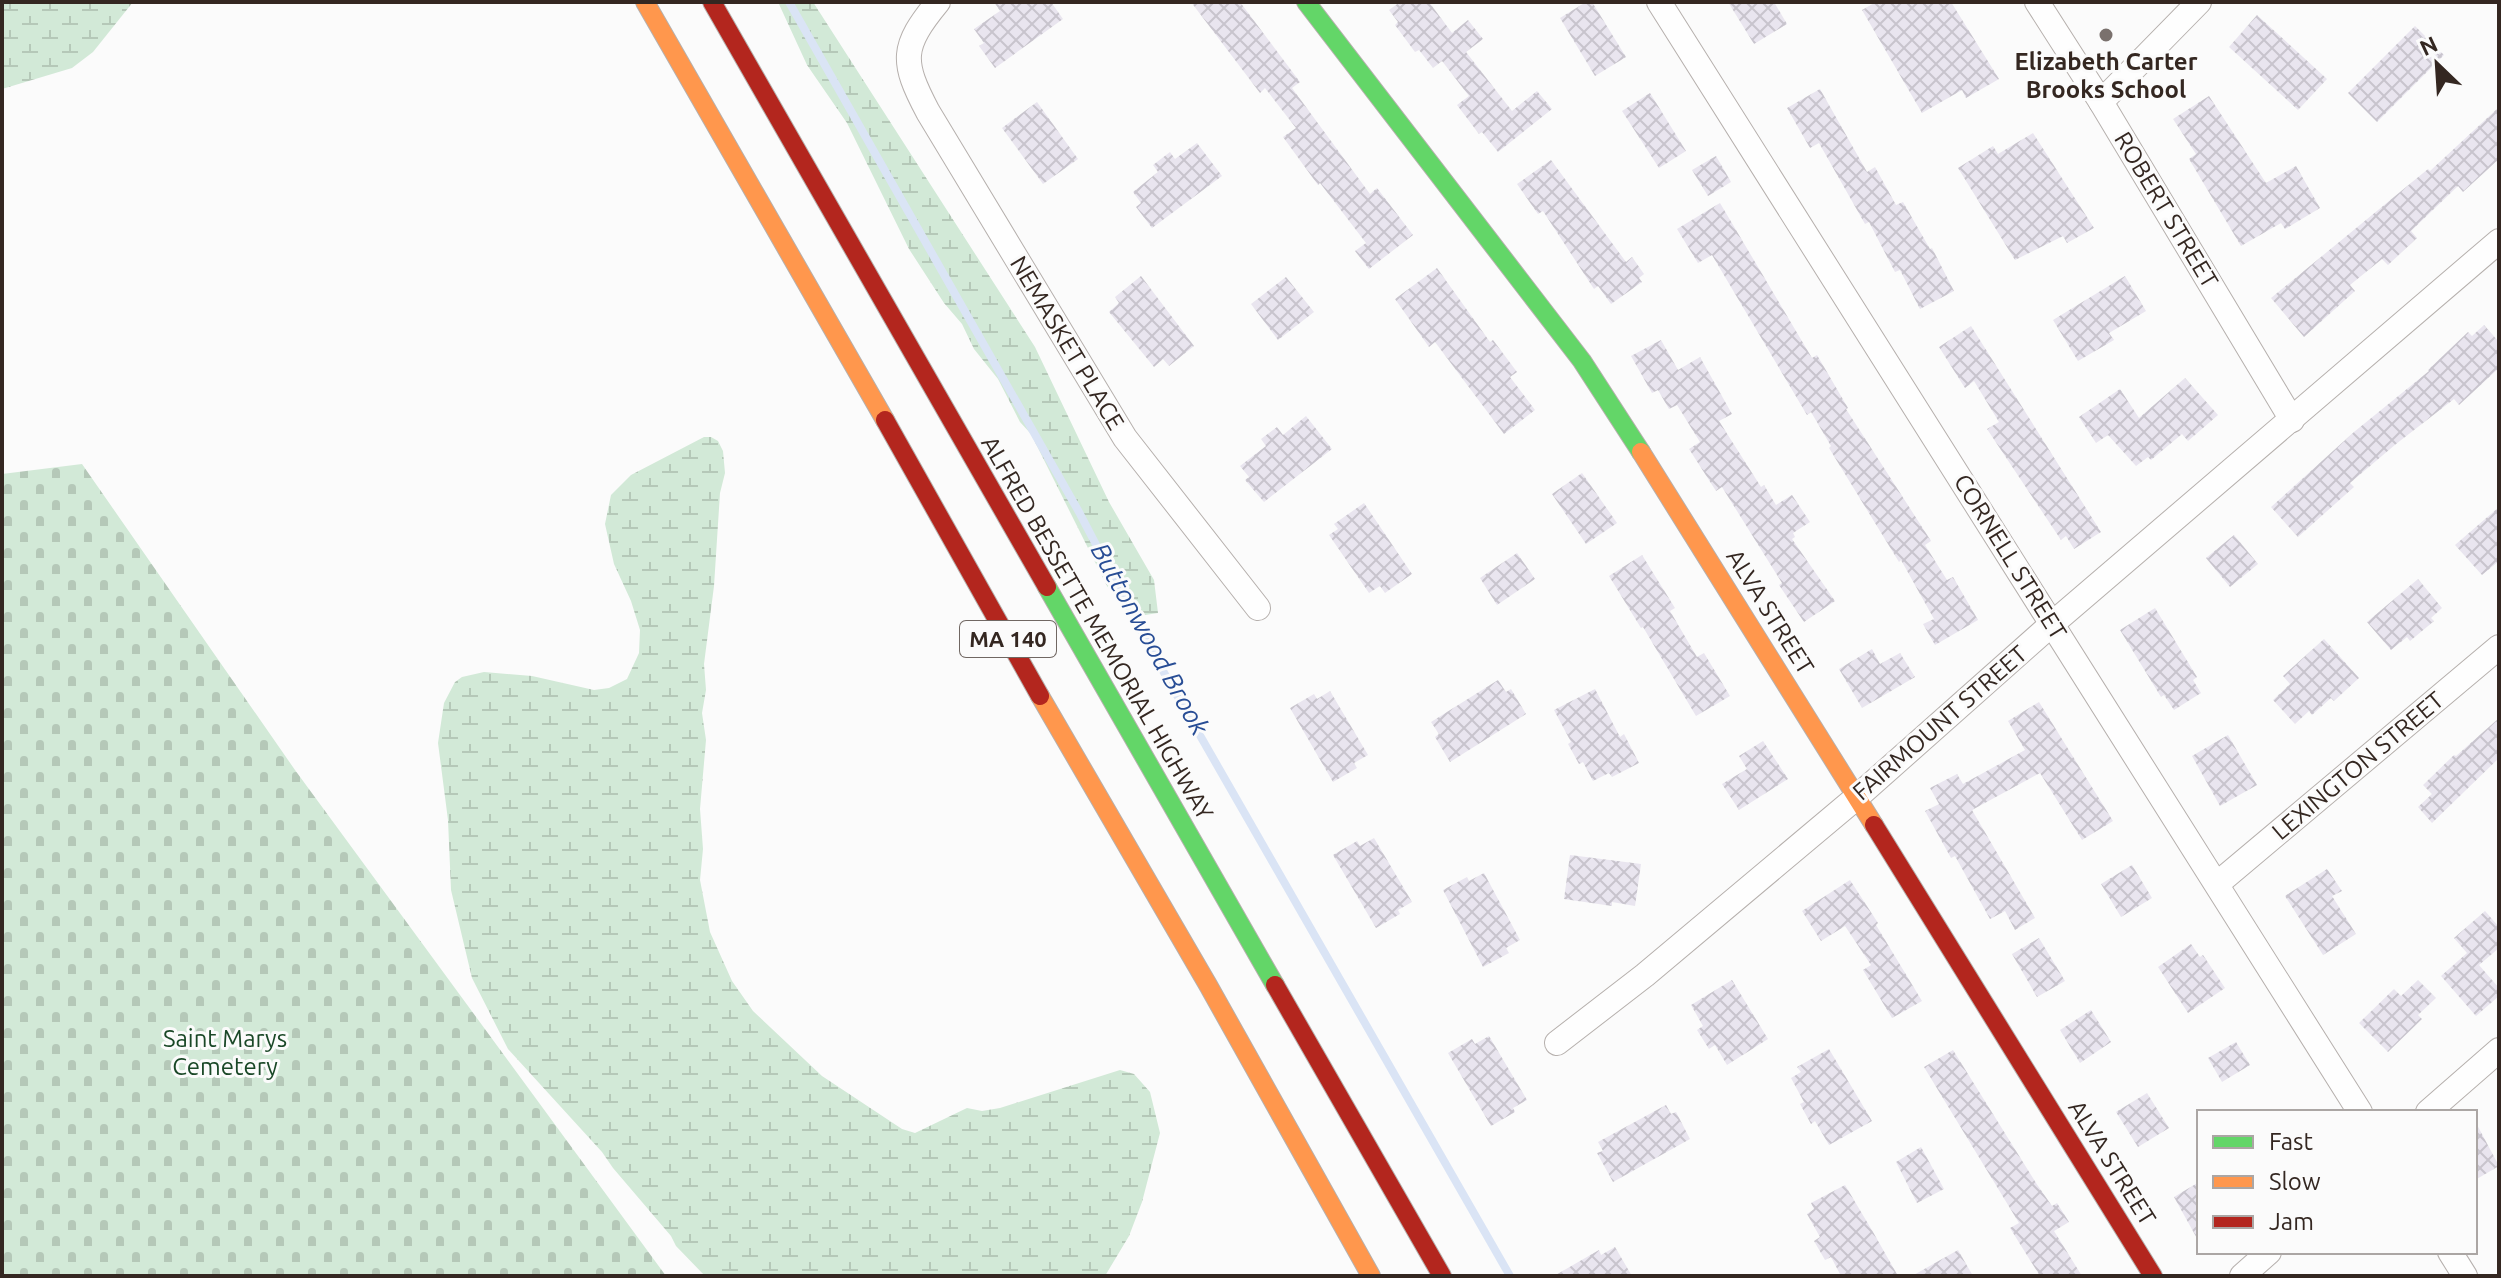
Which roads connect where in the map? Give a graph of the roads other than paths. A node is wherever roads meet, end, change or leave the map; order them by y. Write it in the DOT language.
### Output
graph roads {
  1 [pos="645,2"];
  2 [pos="712,2"];
  3 [pos="938,2"];
  4 [pos="1306,2"];
  5 [pos="1659,2"];
  6 [pos="2037,2"];
  7 [pos="2199,2"];
  8 [pos="2101,102"];
  9 [pos="2499,241"];
  10 [pos="2292,420"];
  11 [pos="1258,608"];
  12 [pos="2052,624"];
  13 [pos="2499,647"];
  14 [pos="1857,797"];
  15 [pos="2217,884"];
  16 [pos="1557,1043"];
  17 [pos="2499,1050"];
  18 [pos="2359,1110"];
  19 [pos="2430,1110"];
  20 [pos="2267,1254"];
  21 [pos="2451,1254"];
  22 [pos="1371,1276"];
  23 [pos="1442,1276"];
  24 [pos="2153,1276"];
  25 [pos="2242,1276"];
  26 [pos="2465,1276"];
  1 -- 22 [label="main road, MA 140"];
  2 -- 23 [label="main road, ALFRED BESSETTE MEMORIAL HIGHWAY / MA 140"];
  3 -- 11 [label="street, NEMASKET PLACE"];
  4 -- 14 [label="main road, ALVA STREET"];
  5 -- 12 [label="street, CORNELL STREET"];
  6 -- 8 [label="street, ROBERT STREET"];
  7 -- 8 [label="street"];
  8 -- 10 [label="street, ROBERT STREET"];
  9 -- 10 [label="street, FAIRMOUNT STREET"];
  10 -- 12 [label="street, FAIRMOUNT STREET"];
  12 -- 14 [label="street, FAIRMOUNT STREET"];
  12 -- 15 [label="street, CORNELL STREET"];
  13 -- 15 [label="street, LEXINGTON STREET"];
  14 -- 16 [label="street, FAIRMOUNT STREET"];
  14 -- 24 [label="main road, ALVA STREET"];
  15 -- 18 [label="street, CORNELL STREET"];
  17 -- 19 [label="street"];
  20 -- 25 [label="street"];
  21 -- 26 [label="street"];
}
